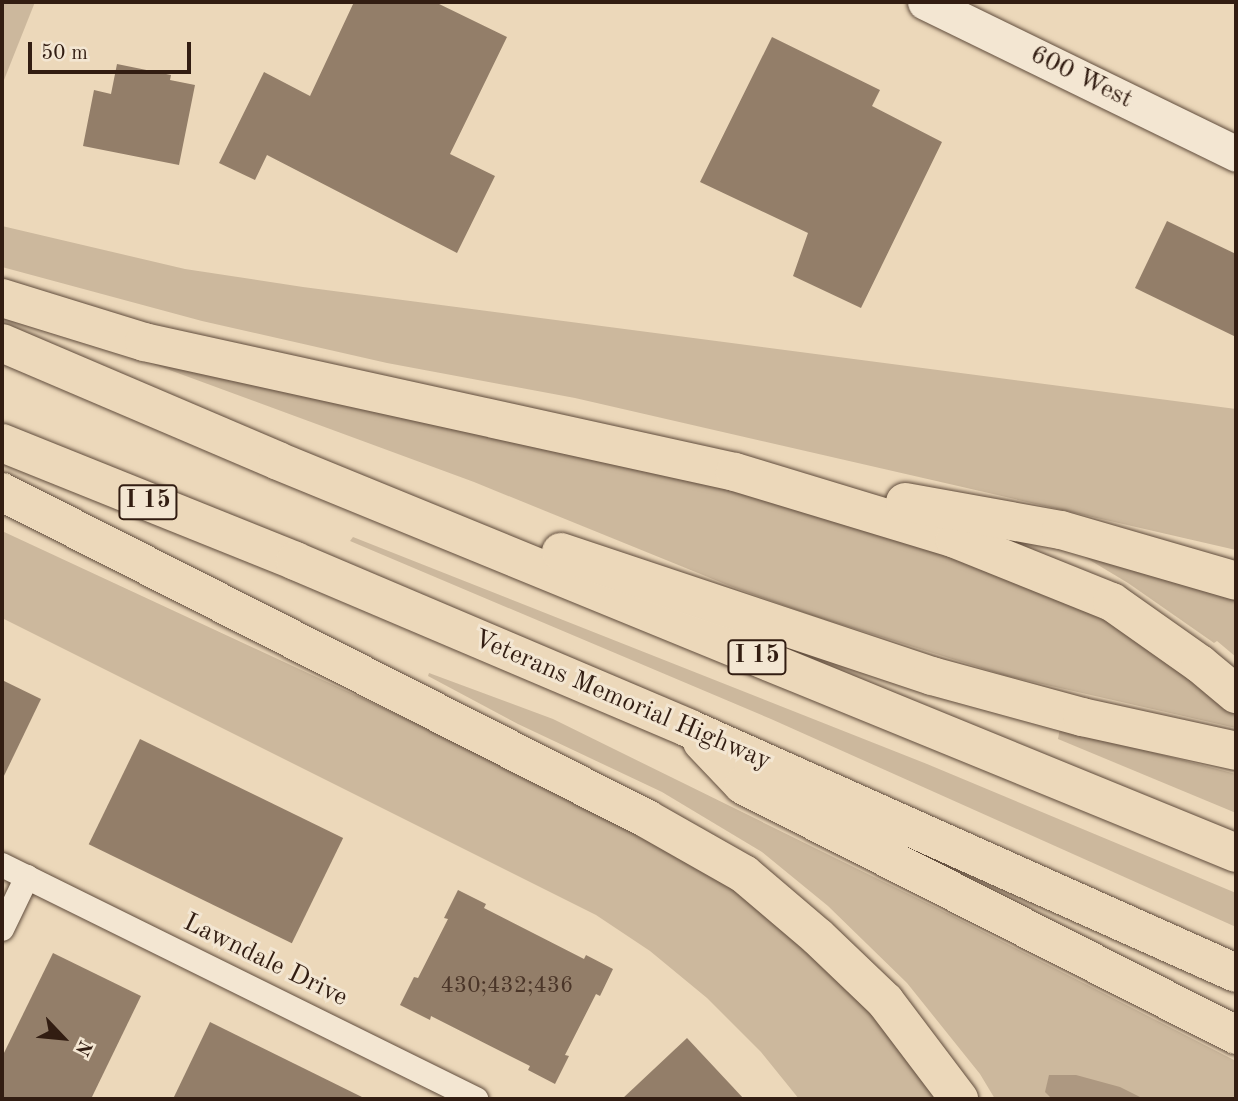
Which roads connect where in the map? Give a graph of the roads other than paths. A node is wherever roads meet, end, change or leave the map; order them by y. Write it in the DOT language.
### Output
graph roads {
  1 [pos="925,2"];
  2 [pos="1236,154"];
  3 [pos="2,298"];
  4 [pos="2,344"];
  5 [pos="2,443"];
  6 [pos="278,461"];
  7 [pos="735,472"];
  8 [pos="2,492"];
  9 [pos="1236,581"];
  10 [pos="1236,694"];
  11 [pos="688,728"];
  12 [pos="1236,751"];
  13 [pos="1236,853"];
  14 [pos="2,865"];
  15 [pos="27,877"];
  16 [pos="2,929"];
  17 [pos="1236,973"];
  18 [pos="1236,1035"];
  19 [pos="476,1099"];
  20 [pos="958,1099"];
  1 -- 2 [label="street, 600 West"];
  3 -- 7 [label="highway"];
  4 -- 6 [label="highway, I 15"];
  5 -- 11 [label="highway, Veterans Memorial Highway / I 15"];
  6 -- 12 [label="highway"];
  6 -- 13 [label="highway, I 15"];
  7 -- 9 [label="highway"];
  7 -- 10 [label="highway"];
  8 -- 20 [label="highway"];
  11 -- 17 [label="highway, Veterans Memorial Highway / I 15"];
  11 -- 18 [label="highway"];
  14 -- 15 [label="street, Lawndale Drive"];
  15 -- 16 [label="street"];
  15 -- 19 [label="street, Lawndale Drive"];
}
